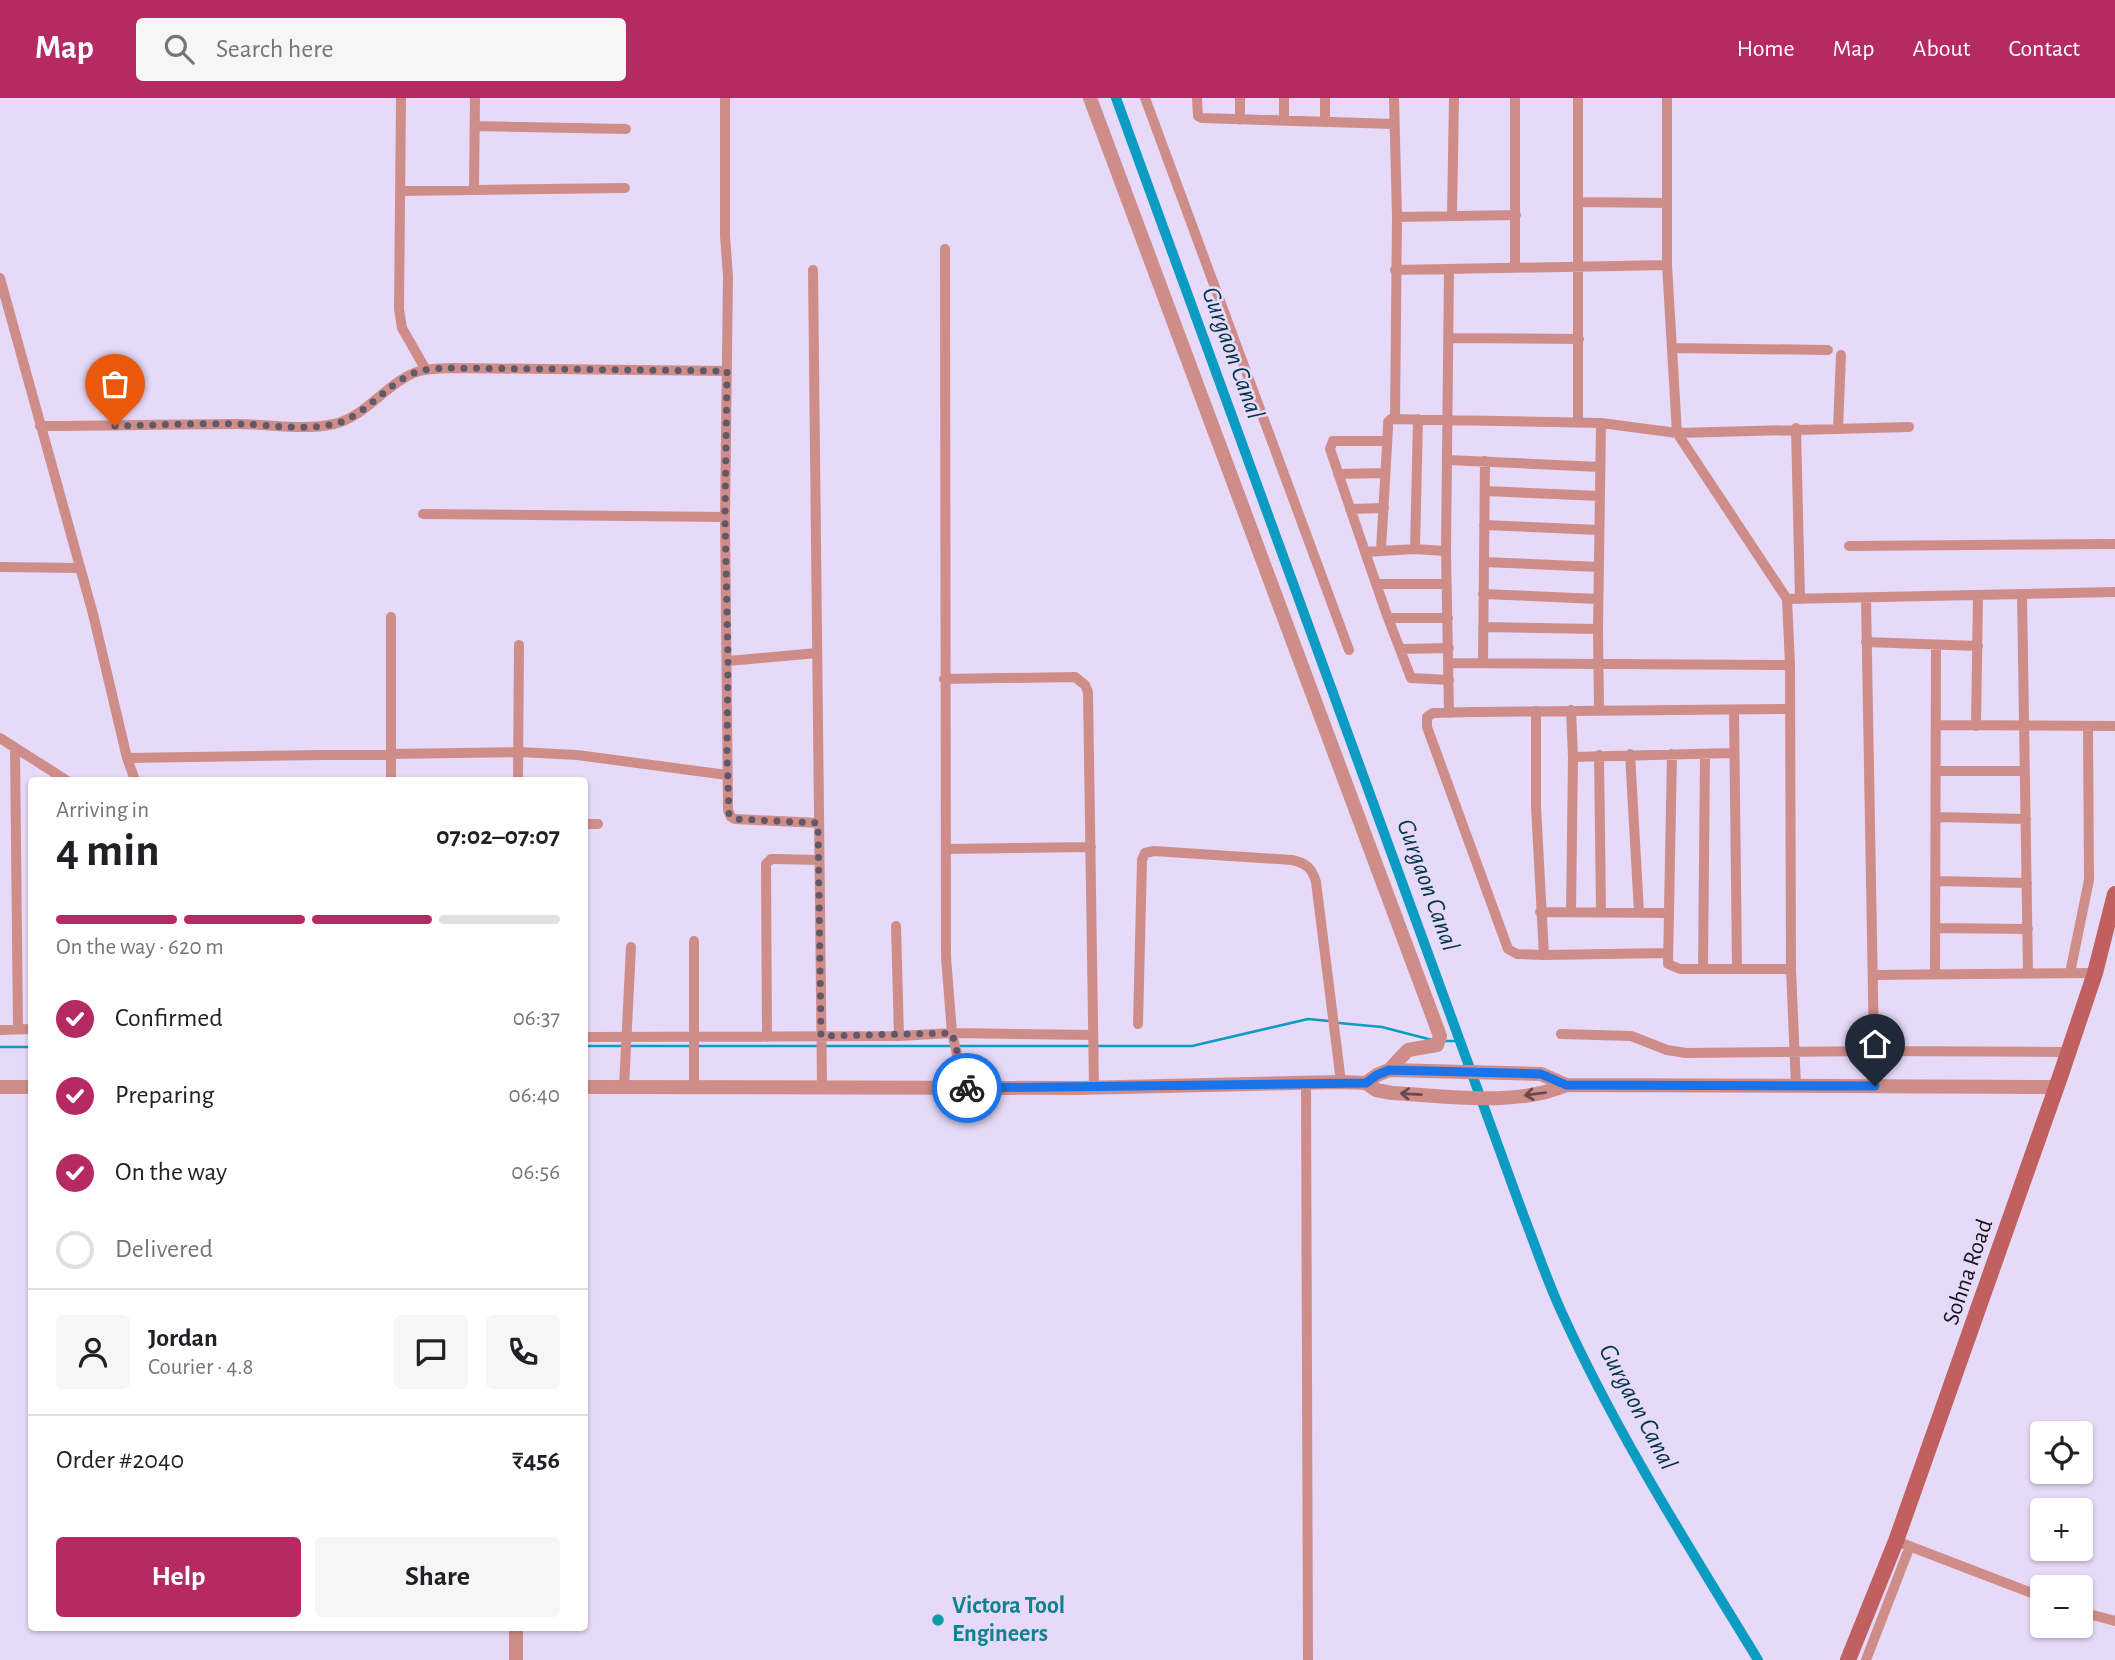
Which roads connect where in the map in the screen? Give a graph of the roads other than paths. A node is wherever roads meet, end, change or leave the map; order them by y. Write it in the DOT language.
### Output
graph roads {
  1 [pos="401,98"];
  2 [pos="475,98"];
  3 [pos="725,98"];
  4 [pos="1090,98"];
  5 [pos="1144,98"];
  6 [pos="1197,98"];
  7 [pos="1241,98"];
  8 [pos="1284,98"];
  9 [pos="1325,98"];
  10 [pos="1394,98"];
  11 [pos="1454,98"];
  12 [pos="1515,98"];
  13 [pos="1578,98"];
  14 [pos="1667,98"];
  15 [pos="1240,120"];
  16 [pos="1284,121"];
  17 [pos="1325,122"];
  18 [pos="1394,124"];
  19 [pos="475,126"];
  20 [pos="626,129"];
  21 [pos="474,188"];
  22 [pos="625,188"];
  23 [pos="401,191"];
  24 [pos="1579,202"];
  25 [pos="1667,203"];
  26 [pos="1452,215"];
  27 [pos="1516,215"];
  28 [pos="1397,217"];
  29 [pos="945,249"];
  30 [pos="1667,265"];
  31 [pos="1580,267"];
  32 [pos="1515,268"];
  33 [pos="1449,269"];
  34 [pos="813,270"];
  35 [pos="1395,270"];
  36 [pos="0,278"];
  37 [pos="1449,338"];
  38 [pos="1579,339"];
  39 [pos="1672,348"];
  40 [pos="1828,349"];
  41 [pos="1841,355"];
  42 [pos="426,370"];
  43 [pos="727,371"];
  44 [pos="1395,419"];
  45 [pos="1418,419"];
  46 [pos="1449,421"];
  47 [pos="1578,422"];
  48 [pos="1601,423"];
  49 [pos="40,426"];
  50 [pos="1909,427"];
  51 [pos="1796,428"];
  52 [pos="1838,429"];
  53 [pos="1677,433"];
  54 [pos="1387,441"];
  55 [pos="1448,460"];
  56 [pos="1485,461"];
  57 [pos="1600,467"];
  58 [pos="1385,473"];
  59 [pos="1338,474"];
  60 [pos="1485,491"];
  61 [pos="1600,496"];
  62 [pos="1384,508"];
  63 [pos="1350,509"];
  64 [pos="423,514"];
  65 [pos="725,517"];
  66 [pos="1485,525"];
  67 [pos="1599,530"];
  68 [pos="2115,544"];
  69 [pos="1849,546"];
  70 [pos="1415,549"];
  71 [pos="1381,550"];
  72 [pos="1446,551"];
  73 [pos="1364,552"];
  74 [pos="1484,562"];
  75 [pos="0,567"];
  76 [pos="1599,567"];
  77 [pos="80,568"];
  78 [pos="1377,584"];
  79 [pos="1446,584"];
  80 [pos="2115,592"];
  81 [pos="1483,594"];
  82 [pos="2022,594"];
  83 [pos="1978,595"];
  84 [pos="1866,598"];
  85 [pos="1598,599"];
  86 [pos="1787,599"];
  87 [pos="1800,599"];
  88 [pos="391,617"];
  89 [pos="1388,618"];
  90 [pos="1448,618"];
  91 [pos="1483,627"];
  92 [pos="1598,629"];
  93 [pos="1866,642"];
  94 [pos="519,645"];
  95 [pos="1936,645"];
  96 [pos="1978,646"];
  97 [pos="1449,648"];
  98 [pos="1400,649"];
  99 [pos="1349,650"];
  100 [pos="817,653"];
  101 [pos="728,661"];
  102 [pos="1483,662"];
  103 [pos="1450,663"];
  104 [pos="1598,663"];
  105 [pos="1790,666"];
  106 [pos="944,679"];
  107 [pos="1449,680"];
  108 [pos="1599,709"];
  109 [pos="1789,709"];
  110 [pos="1571,710"];
  111 [pos="1734,710"];
  112 [pos="1536,711"];
  113 [pos="1448,713"];
  114 [pos="1937,725"];
  115 [pos="1976,726"];
  116 [pos="2115,726"];
  117 [pos="2025,727"];
  118 [pos="2088,727"];
  119 [pos="0,738"];
  120 [pos="15,748"];
  121 [pos="519,752"];
  122 [pos="391,753"];
  123 [pos="1734,753"];
  124 [pos="1630,754"];
  125 [pos="1672,754"];
  126 [pos="1705,754"];
  127 [pos="1599,755"];
  128 [pos="1573,757"];
  129 [pos="127,758"];
  130 [pos="1937,771"];
  131 [pos="2025,771"];
  132 [pos="727,775"];
  133 [pos="61,777"];
  134 [pos="134,777"];
  135 [pos="391,777"];
  136 [pos="519,777"];
  137 [pos="1936,817"];
  138 [pos="2026,819"];
  139 [pos="818,823"];
  140 [pos="588,824"];
  141 [pos="598,824"];
  142 [pos="1091,846"];
  143 [pos="946,849"];
  144 [pos="819,860"];
  145 [pos="1935,881"];
  146 [pos="2027,883"];
  147 [pos="2115,894"];
  148 [pos="1601,911"];
  149 [pos="1540,912"];
  150 [pos="1571,912"];
  151 [pos="1639,912"];
  152 [pos="1669,913"];
  153 [pos="896,926"];
  154 [pos="1935,929"];
  155 [pos="2028,929"];
  156 [pos="694,941"];
  157 [pos="631,947"];
  158 [pos="1668,953"];
  159 [pos="1544,955"];
  160 [pos="1703,968"];
  161 [pos="1737,968"];
  162 [pos="1791,969"];
  163 [pos="2095,973"];
  164 [pos="1935,974"];
  165 [pos="2028,974"];
  166 [pos="2070,974"];
  167 [pos="1873,975"];
  168 [pos="1138,1024"];
  169 [pos="18,1029"];
  170 [pos="28,1029"];
  171 [pos="0,1030"];
  172 [pos="1561,1034"];
  173 [pos="899,1036"];
  174 [pos="768,1037"];
  175 [pos="588,1038"];
  176 [pos="954,1042"];
  177 [pos="626,1043"];
  178 [pos="693,1043"];
  179 [pos="821,1043"];
  180 [pos="1093,1044"];
  181 [pos="1874,1051"];
  182 [pos="2069,1052"];
  183 [pos="1794,1053"];
  184 [pos="1389,1070"];
  185 [pos="1341,1082"];
  186 [pos="1366,1083"];
  187 [pos="1306,1084"];
  188 [pos="1566,1085"];
  189 [pos="822,1086"];
  190 [pos="1796,1086"];
  191 [pos="0,1087"];
  192 [pos="28,1087"];
  193 [pos="588,1087"];
  194 [pos="624,1087"];
  195 [pos="694,1087"];
  196 [pos="2057,1087"];
  197 [pos="965,1088"];
  198 [pos="1094,1088"];
  199 [pos="1903,1543"];
  200 [pos="2030,1593"];
  201 [pos="2093,1615"];
  202 [pos="2115,1621"];
  203 [pos="516,1631"];
  204 [pos="516,1660"];
  205 [pos="1308,1660"];
  206 [pos="1848,1660"];
  207 [pos="1866,1660"];
  1 -- 23 [label="street"];
  2 -- 19 [label="street"];
  3 -- 43 [label="street"];
  4 -- 184 [label="street"];
  5 -- 99 [label="street"];
  6 -- 15 [label="street"];
  7 -- 15 [label="street"];
  8 -- 16 [label="street"];
  9 -- 17 [label="street"];
  10 -- 18 [label="street"];
  11 -- 26 [label="street"];
  12 -- 27 [label="street"];
  13 -- 24 [label="street"];
  14 -- 25 [label="street"];
  15 -- 16 [label="street"];
  16 -- 17 [label="street"];
  17 -- 18 [label="street"];
  18 -- 28 [label="street"];
  19 -- 20 [label="street"];
  19 -- 21 [label="street"];
  21 -- 22 [label="street"];
  21 -- 23 [label="street"];
  23 -- 42 [label="street"];
  24 -- 25 [label="street"];
  24 -- 31 [label="street"];
  25 -- 30 [label="street"];
  26 -- 27 [label="street"];
  26 -- 28 [label="street"];
  27 -- 32 [label="street"];
  28 -- 35 [label="street"];
  29 -- 106 [label="street"];
  30 -- 31 [label="street"];
  30 -- 39 [label="street"];
  31 -- 32 [label="street"];
  31 -- 38 [label="street"];
  32 -- 33 [label="street"];
  33 -- 35 [label="street"];
  33 -- 37 [label="street"];
  34 -- 100 [label="street"];
  35 -- 44 [label="street"];
  36 -- 49 [label="street"];
  37 -- 38 [label="street"];
  37 -- 46 [label="street"];
  38 -- 47 [label="street"];
  39 -- 40 [label="street"];
  39 -- 53 [label="street"];
  41 -- 52 [label="street"];
  42 -- 43 [label="street"];
  42 -- 49 [label="street"];
  43 -- 65 [label="street"];
  44 -- 45 [label="street"];
  44 -- 54 [label="street"];
  45 -- 46 [label="street"];
  45 -- 70 [label="street"];
  46 -- 47 [label="street"];
  46 -- 55 [label="street"];
  47 -- 48 [label="street"];
  48 -- 53 [label="street"];
  48 -- 57 [label="street"];
  49 -- 77 [label="street"];
  50 -- 52 [label="street"];
  51 -- 52 [label="street"];
  51 -- 53 [label="street"];
  51 -- 87 [label="street"];
  53 -- 86 [label="street"];
  54 -- 58 [label="street"];
  54 -- 59 [label="street"];
  55 -- 56 [label="street"];
  55 -- 72 [label="street"];
  56 -- 57 [label="street"];
  56 -- 60 [label="street"];
  57 -- 61 [label="street"];
  58 -- 59 [label="street"];
  58 -- 62 [label="street"];
  59 -- 63 [label="street"];
  60 -- 61 [label="street"];
  60 -- 66 [label="street"];
  61 -- 67 [label="street"];
  62 -- 63 [label="street"];
  62 -- 71 [label="street"];
  63 -- 73 [label="street"];
  64 -- 65 [label="street"];
  65 -- 101 [label="street"];
  66 -- 67 [label="street"];
  66 -- 74 [label="street"];
  67 -- 76 [label="street"];
  68 -- 69 [label="street"];
  70 -- 71 [label="street"];
  70 -- 72 [label="street"];
  71 -- 73 [label="street"];
  72 -- 79 [label="street"];
  73 -- 78 [label="street"];
  74 -- 76 [label="street"];
  74 -- 81 [label="street"];
  75 -- 77 [label="street"];
  76 -- 85 [label="street"];
  77 -- 129 [label="street"];
  78 -- 79 [label="street"];
  78 -- 89 [label="street"];
  79 -- 90 [label="street"];
  80 -- 82 [label="street"];
  81 -- 85 [label="street"];
  81 -- 91 [label="street"];
  82 -- 83 [label="street"];
  82 -- 117 [label="street"];
  83 -- 84 [label="street"];
  83 -- 96 [label="street"];
  84 -- 87 [label="street"];
  84 -- 93 [label="street"];
  85 -- 92 [label="street"];
  86 -- 87 [label="street"];
  86 -- 105 [label="street"];
  88 -- 122 [label="street"];
  89 -- 90 [label="street"];
  89 -- 98 [label="street"];
  90 -- 97 [label="street"];
  91 -- 92 [label="street"];
  91 -- 102 [label="street"];
  92 -- 104 [label="street"];
  93 -- 95 [label="street"];
  93 -- 167 [label="street"];
  94 -- 121 [label="street"];
  95 -- 96 [label="street"];
  95 -- 114 [label="street"];
  96 -- 115 [label="street"];
  97 -- 98 [label="street"];
  97 -- 103 [label="street"];
  98 -- 107 [label="street"];
  100 -- 101 [label="street"];
  100 -- 139 [label="street"];
  101 -- 132 [label="street"];
  102 -- 103 [label="street"];
  102 -- 104 [label="street"];
  103 -- 107 [label="street"];
  104 -- 105 [label="street"];
  104 -- 108 [label="street"];
  105 -- 109 [label="street"];
  106 -- 142 [label="street"];
  106 -- 143 [label="street"];
  107 -- 113 [label="street"];
  108 -- 110 [label="street"];
  108 -- 111 [label="street"];
  109 -- 111 [label="street"];
  109 -- 162 [label="street"];
  110 -- 112 [label="street"];
  110 -- 128 [label="street"];
  111 -- 123 [label="street"];
  112 -- 113 [label="street"];
  112 -- 149 [label="street"];
  113 -- 159 [label="street"];
  114 -- 115 [label="street"];
  114 -- 130 [label="street"];
  115 -- 117 [label="street"];
  116 -- 118 [label="street"];
  117 -- 118 [label="street"];
  117 -- 131 [label="street"];
  118 -- 166 [label="street"];
  119 -- 120 [label="street"];
  120 -- 133 [label="street"];
  120 -- 169 [label="street"];
  121 -- 122 [label="street"];
  121 -- 132 [label="street"];
  121 -- 136 [label="street"];
  122 -- 129 [label="street"];
  122 -- 135 [label="street"];
  123 -- 126 [label="street"];
  123 -- 161 [label="street"];
  124 -- 125 [label="street"];
  124 -- 127 [label="street"];
  124 -- 151 [label="street"];
  125 -- 126 [label="street"];
  125 -- 152 [label="street"];
  126 -- 160 [label="street"];
  127 -- 128 [label="street"];
  127 -- 148 [label="street"];
  128 -- 150 [label="street"];
  129 -- 134 [label="street"];
  130 -- 131 [label="street"];
  130 -- 137 [label="street"];
  131 -- 138 [label="street"];
  132 -- 139 [label="street"];
  137 -- 138 [label="street"];
  137 -- 145 [label="street"];
  138 -- 146 [label="street"];
  139 -- 144 [label="street"];
  140 -- 141 [label="street"];
  142 -- 143 [label="street"];
  142 -- 180 [label="street"];
  143 -- 176 [label="street"];
  144 -- 174 [label="street"];
  144 -- 179 [label="street"];
  145 -- 146 [label="street"];
  145 -- 154 [label="street"];
  146 -- 155 [label="street"];
  147 -- 163 [label="main road, Sohna Road"];
  148 -- 150 [label="street"];
  148 -- 151 [label="street"];
  149 -- 150 [label="street"];
  149 -- 159 [label="street"];
  151 -- 152 [label="street"];
  152 -- 158 [label="street"];
  153 -- 173 [label="street"];
  154 -- 155 [label="street"];
  154 -- 164 [label="street"];
  155 -- 165 [label="street"];
  156 -- 178 [label="street"];
  157 -- 177 [label="street"];
  158 -- 159 [label="street"];
  158 -- 160 [label="street"];
  160 -- 161 [label="street"];
  161 -- 162 [label="street"];
  162 -- 183 [label="street"];
  163 -- 166 [label="street"];
  163 -- 182 [label="main road, Sohna Road"];
  164 -- 165 [label="street"];
  164 -- 167 [label="street"];
  165 -- 166 [label="street"];
  167 -- 181 [label="street"];
  168 -- 185 [label="street"];
  169 -- 170 [label="street"];
  169 -- 171 [label="street"];
  172 -- 183 [label="street"];
  173 -- 176 [label="street"];
  173 -- 179 [label="street"];
  174 -- 178 [label="street"];
  174 -- 179 [label="street"];
  175 -- 177 [label="street"];
  176 -- 180 [label="street"];
  176 -- 197 [label="street"];
  177 -- 178 [label="street"];
  177 -- 194 [label="street"];
  178 -- 195 [label="street"];
  179 -- 189 [label="street"];
  180 -- 198 [label="street"];
  181 -- 182 [label="street"];
  181 -- 183 [label="street"];
  182 -- 196 [label="main road, Sohna Road"];
  183 -- 190 [label="street"];
  184 -- 186 [label="street"];
  184 -- 188 [label="street"];
  185 -- 186 [label="street"];
  185 -- 187 [label="street"];
  188 -- 186 [label="street, one-way"];
  187 -- 198 [label="street"];
  187 -- 205 [label="street"];
  188 -- 190 [label="street"];
  189 -- 195 [label="street"];
  189 -- 197 [label="street"];
  190 -- 196 [label="street"];
  191 -- 192 [label="street"];
  193 -- 194 [label="street"];
  194 -- 195 [label="street"];
  196 -- 199 [label="main road, Sohna Road"];
  197 -- 198 [label="street"];
  199 -- 200 [label="street"];
  199 -- 206 [label="main road, Sohna Road"];
  199 -- 207 [label="street"];
  201 -- 202 [label="street"];
  203 -- 204 [label="street"];
}
